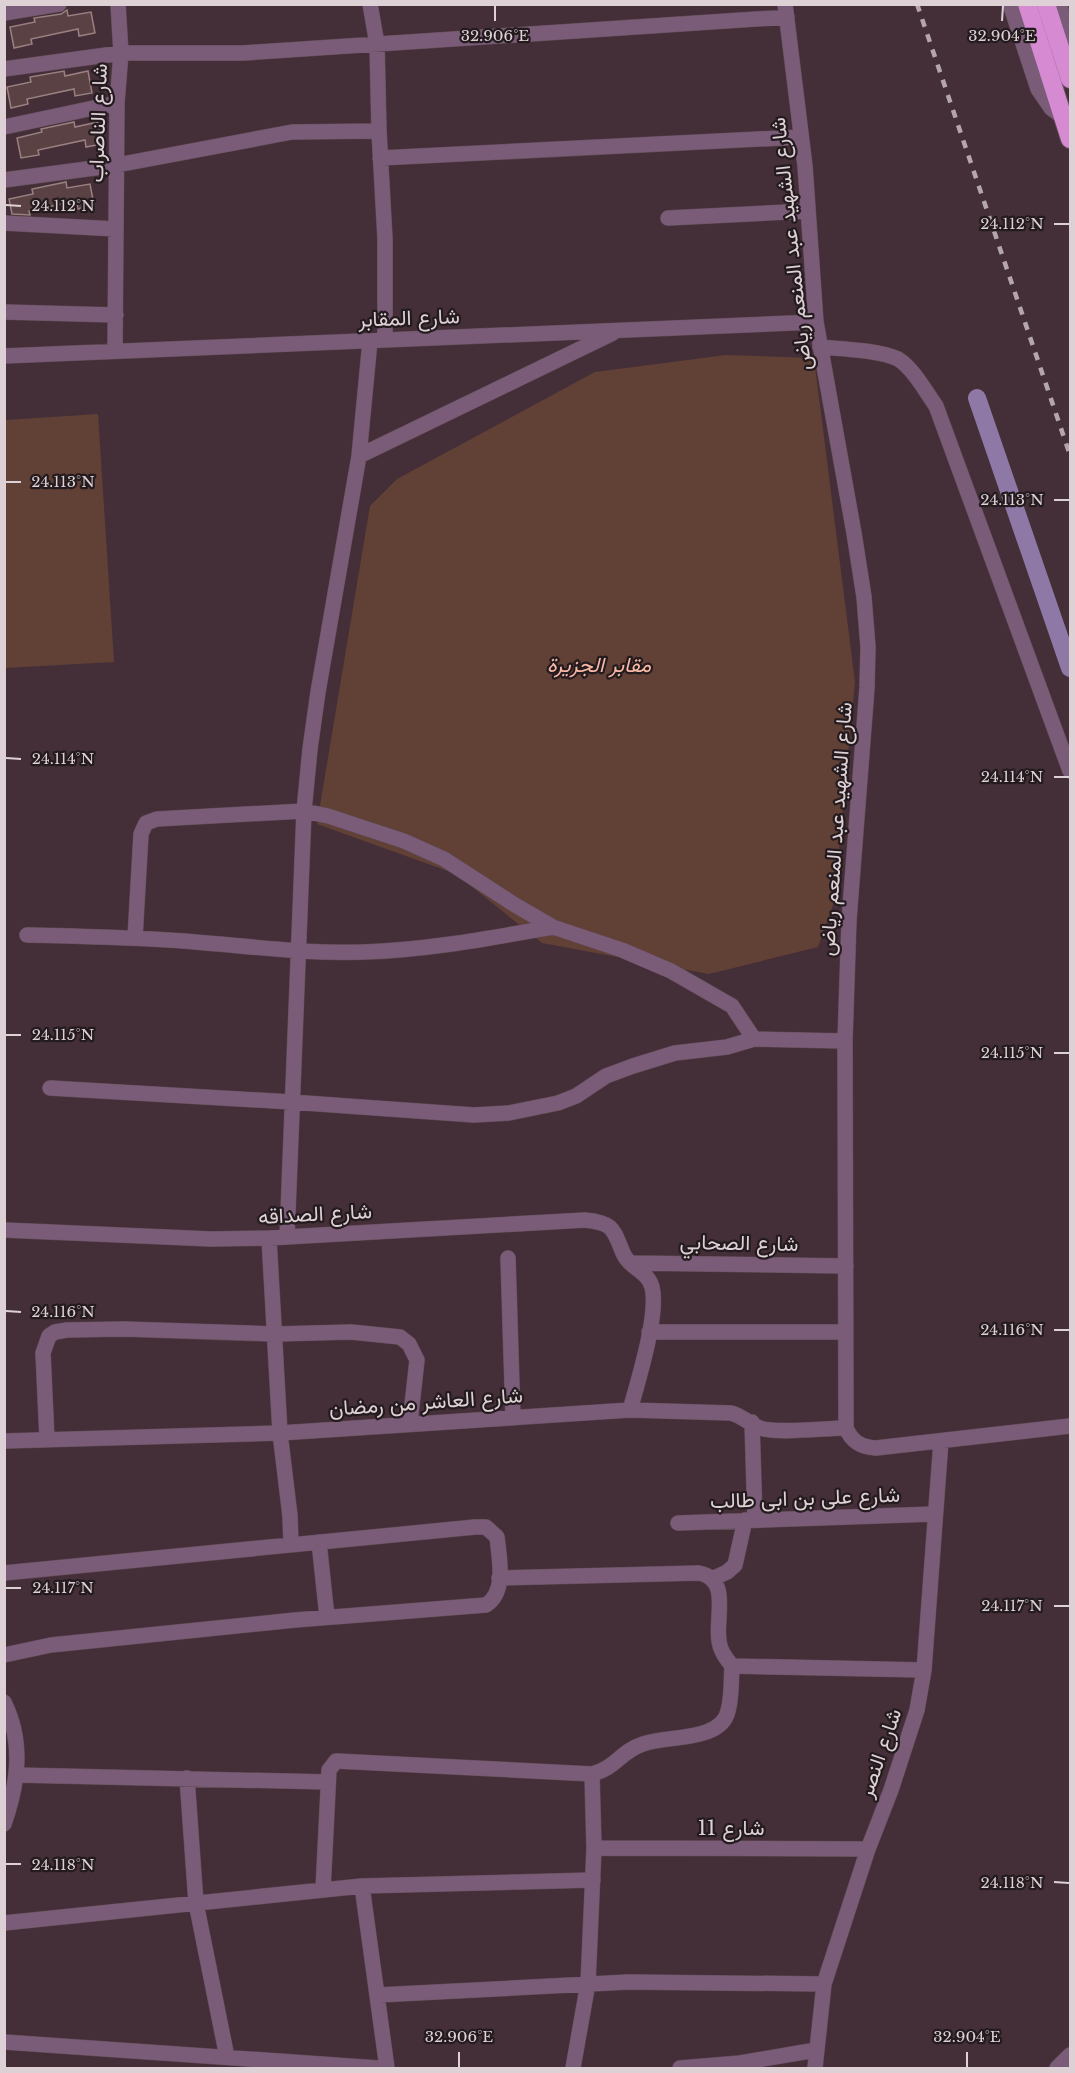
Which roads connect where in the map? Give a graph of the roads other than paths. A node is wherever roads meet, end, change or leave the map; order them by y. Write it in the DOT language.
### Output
graph roads {
  1 [pos="59,4"];
  2 [pos="118,4"];
  3 [pos="370,4"];
  4 [pos="1010,4"];
  5 [pos="1028,4"];
  6 [pos="1046,4"];
  7 [pos="1060,4"];
  8 [pos="786,11"];
  9 [pos="4,13"];
  10 [pos="377,44"];
  11 [pos="121,53"];
  12 [pos="1063,58"];
  13 [pos="4,69"];
  14 [pos="1071,79"];
  15 [pos="117,103"];
  16 [pos="1063,117"];
  17 [pos="4,127"];
  18 [pos="379,131"];
  19 [pos="801,137"];
  20 [pos="1071,139"];
  21 [pos="380,158"];
  22 [pos="117,165"];
  23 [pos="4,180"];
  24 [pos="807,211"];
  25 [pos="668,218"];
  26 [pos="4,223"];
  27 [pos="116,229"];
  28 [pos="4,312"];
  29 [pos="116,315"];
  30 [pos="816,322"];
  31 [pos="620,330"];
  32 [pos="377,340"];
  33 [pos="820,347"];
  34 [pos="115,351"];
  35 [pos="4,356"];
  36 [pos="359,456"];
  37 [pos="1071,771"];
  38 [pos="303,811"];
  39 [pos="553,927"];
  40 [pos="27,934"];
  41 [pos="135,938"];
  42 [pos="298,951"];
  43 [pos="754,1039"];
  44 [pos="845,1041"];
  45 [pos="50,1088"];
  46 [pos="291,1102"];
  47 [pos="4,1230"];
  48 [pos="287,1237"];
  49 [pos="269,1238"];
  50 [pos="508,1257"];
  51 [pos="631,1263"];
  52 [pos="846,1266"];
  53 [pos="649,1332"];
  54 [pos="845,1332"];
  55 [pos="275,1334"];
  56 [pos="630,1410"];
  57 [pos="513,1418"];
  58 [pos="752,1422"];
  59 [pos="410,1423"];
  60 [pos="1071,1425"];
  61 [pos="846,1428"];
  62 [pos="280,1433"];
  63 [pos="47,1439"];
  64 [pos="4,1441"];
  65 [pos="941,1441"];
  66 [pos="934,1514"];
  67 [pos="750,1520"];
  68 [pos="678,1523"];
  69 [pos="320,1542"];
  70 [pos="291,1544"];
  71 [pos="4,1573"];
  72 [pos="499,1578"];
  73 [pos="714,1578"];
  74 [pos="327,1617"];
  75 [pos="4,1654"];
  76 [pos="732,1666"];
  77 [pos="924,1670"];
  78 [pos="4,1702"];
  79 [pos="592,1774"];
  80 [pos="17,1775"];
  81 [pos="187,1778"];
  82 [pos="328,1782"];
  83 [pos="4,1824"];
  84 [pos="594,1848"];
  85 [pos="868,1849"];
  86 [pos="593,1880"];
  87 [pos="362,1886"];
  88 [pos="323,1890"];
  89 [pos="196,1903"];
  90 [pos="4,1923"];
  91 [pos="588,1983"];
  92 [pos="824,1984"];
  93 [pos="378,1995"];
  94 [pos="4,2042"];
  95 [pos="816,2050"];
  96 [pos="1071,2055"];
  97 [pos="227,2057"];
  98 [pos="378,2068"];
  99 [pos="387,2068"];
  100 [pos="573,2068"];
  101 [pos="680,2068"];
  102 [pos="815,2068"];
  103 [pos="1057,2068"];
  1 -- 9 [label="street"];
  2 -- 11 [label="street, شارع الناصراب"];
  3 -- 10 [label="street"];
  4 -- 16 [label="street"];
  5 -- 16 [label="highway"];
  6 -- 12 [label="highway"];
  7 -- 12 [label="street"];
  8 -- 10 [label="street"];
  8 -- 19 [label="street, شارع الشهيد عبد المنعم رياض"];
  10 -- 11 [label="street"];
  10 -- 18 [label="street"];
  11 -- 13 [label="street"];
  11 -- 15 [label="street, شارع الناصراب"];
  12 -- 14 [label="highway"];
  15 -- 17 [label="street"];
  15 -- 22 [label="street, شارع الناصراب"];
  16 -- 20 [label="highway"];
  18 -- 21 [label="street"];
  18 -- 22 [label="street"];
  19 -- 21 [label="street"];
  19 -- 24 [label="street, شارع الشهيد عبد المنعم رياض"];
  21 -- 32 [label="street"];
  22 -- 23 [label="street"];
  22 -- 27 [label="street, شارع الناصراب"];
  24 -- 25 [label="street"];
  24 -- 30 [label="street, شارع الشهيد عبد المنعم رياض"];
  26 -- 27 [label="street"];
  27 -- 29 [label="street, شارع الناصراب"];
  28 -- 29 [label="street"];
  29 -- 34 [label="street, شارع الناصراب"];
  30 -- 31 [label="street, شارع المقابر"];
  30 -- 33 [label="street, شارع الشهيد عبد المنعم رياض"];
  31 -- 32 [label="street, شارع المقابر"];
  31 -- 36 [label="street"];
  32 -- 34 [label="street, شارع المقابر"];
  32 -- 36 [label="street"];
  33 -- 37 [label="street"];
  33 -- 44 [label="street, شارع الشهيد عبد المنعم رياض"];
  34 -- 35 [label="street, شارع المقابر"];
  36 -- 38 [label="street"];
  38 -- 39 [label="street"];
  38 -- 41 [label="street"];
  38 -- 42 [label="street"];
  39 -- 42 [label="street"];
  39 -- 43 [label="street"];
  40 -- 41 [label="street"];
  41 -- 42 [label="street"];
  42 -- 46 [label="street"];
  43 -- 44 [label="street"];
  43 -- 46 [label="street"];
  44 -- 52 [label="street, شارع الشهيد عبد المنعم رياض"];
  45 -- 46 [label="street"];
  46 -- 48 [label="street"];
  47 -- 49 [label="street, شارع الصداقه"];
  48 -- 49 [label="street, شارع الصداقه"];
  48 -- 51 [label="street, شارع الصداقه"];
  49 -- 55 [label="street"];
  50 -- 57 [label="street"];
  51 -- 52 [label="street, شارع الصحابي"];
  51 -- 53 [label="street"];
  52 -- 54 [label="street, شارع الشهيد عبد المنعم رياض"];
  53 -- 54 [label="street"];
  53 -- 56 [label="street"];
  54 -- 61 [label="street, شارع الشهيد عبد المنعم رياض"];
  55 -- 59 [label="street"];
  55 -- 62 [label="street"];
  55 -- 63 [label="street"];
  56 -- 57 [label="street, شارع العاشر من رمضان"];
  56 -- 58 [label="street, شارع العاشر من رمضان"];
  57 -- 59 [label="street, شارع العاشر من رمضان"];
  58 -- 61 [label="street, شارع العاشر من رمضان"];
  58 -- 67 [label="street"];
  59 -- 62 [label="street, شارع العاشر من رمضان"];
  60 -- 65 [label="street"];
  61 -- 65 [label="street"];
  62 -- 63 [label="street, شارع العاشر من رمضان"];
  62 -- 70 [label="street"];
  63 -- 64 [label="street, شارع العاشر من رمضان"];
  65 -- 66 [label="street, شارع النصر"];
  66 -- 67 [label="street, شارع على بن ابى طالب"];
  66 -- 77 [label="street, شارع النصر"];
  67 -- 68 [label="street, شارع على بن ابى طالب"];
  67 -- 73 [label="street"];
  69 -- 70 [label="street"];
  69 -- 72 [label="street"];
  69 -- 74 [label="street"];
  70 -- 71 [label="street"];
  72 -- 73 [label="street"];
  72 -- 74 [label="street"];
  73 -- 76 [label="street"];
  74 -- 75 [label="street"];
  76 -- 77 [label="street"];
  76 -- 79 [label="street"];
  77 -- 85 [label="street, شارع النصر"];
  78 -- 80 [label="street"];
  79 -- 82 [label="street"];
  79 -- 84 [label="street"];
  80 -- 81 [label="street"];
  80 -- 83 [label="street"];
  81 -- 82 [label="street"];
  81 -- 89 [label="street"];
  82 -- 88 [label="street"];
  84 -- 85 [label="street, شارع 11"];
  84 -- 86 [label="street"];
  85 -- 92 [label="street, شارع النصر"];
  86 -- 87 [label="street"];
  86 -- 91 [label="street"];
  87 -- 88 [label="street"];
  87 -- 93 [label="street"];
  88 -- 89 [label="street"];
  89 -- 90 [label="street"];
  89 -- 97 [label="street"];
  91 -- 92 [label="street"];
  91 -- 93 [label="street"];
  91 -- 100 [label="street"];
  92 -- 95 [label="street, شارع النصر"];
  93 -- 99 [label="street"];
  94 -- 97 [label="street"];
  95 -- 101 [label="street"];
  95 -- 102 [label="street, شارع النصر"];
  96 -- 103 [label="street"];
  97 -- 98 [label="street"];
}
